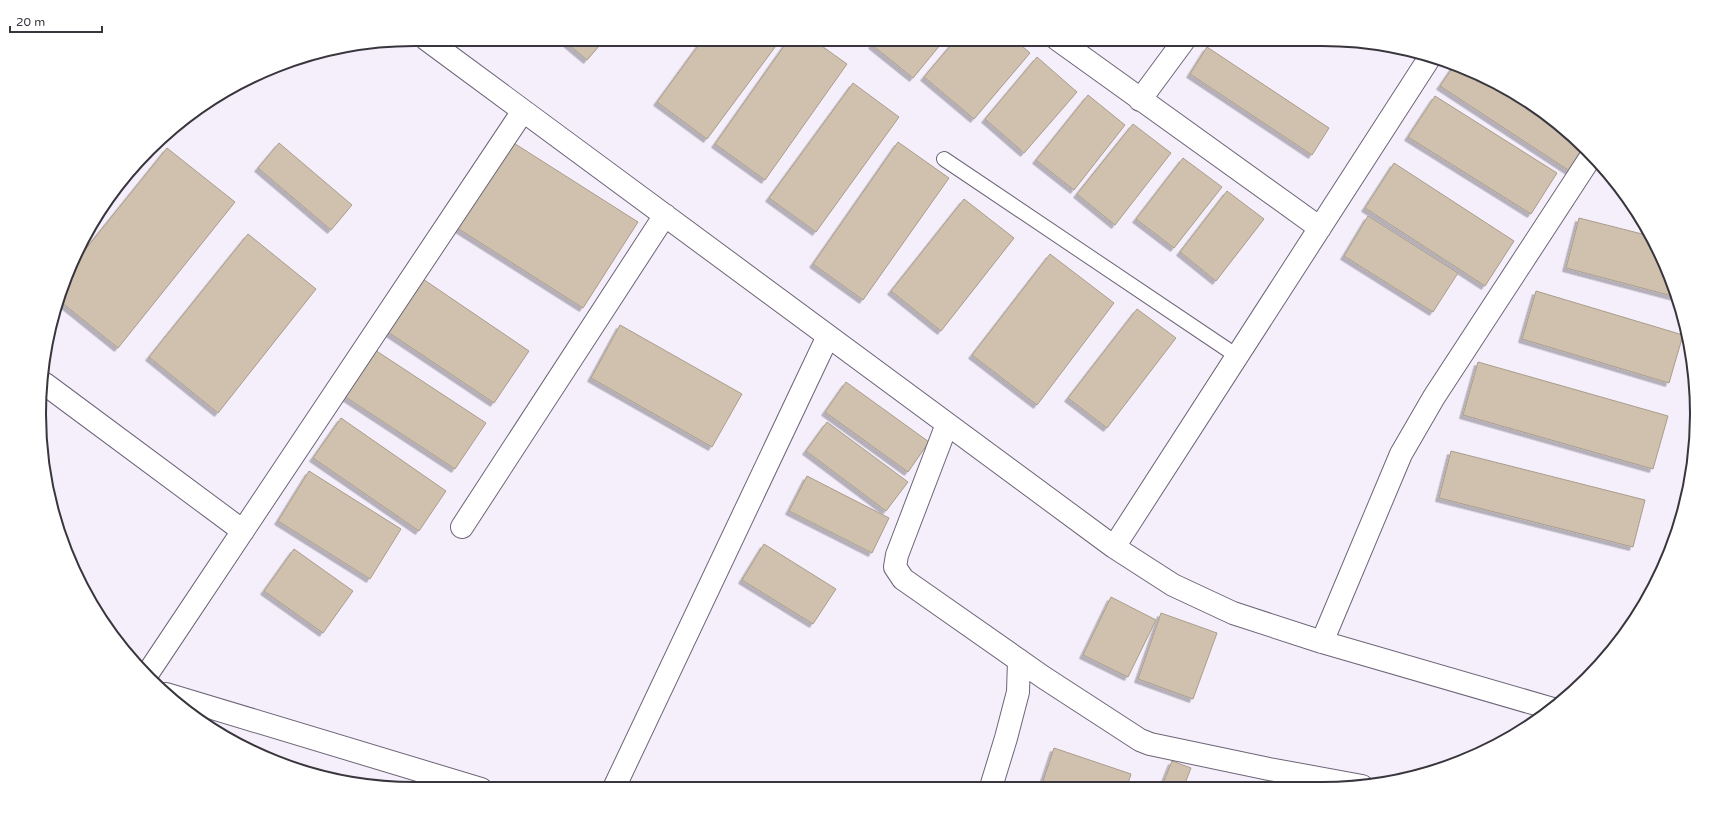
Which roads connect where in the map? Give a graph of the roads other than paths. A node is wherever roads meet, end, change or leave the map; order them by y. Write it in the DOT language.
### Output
graph roads {
  1 [pos="435,46"];
  2 [pos="1067,46"];
  3 [pos="1180,46"];
  4 [pos="1427,62"];
  5 [pos="1140,100"];
  6 [pos="523,111"];
  7 [pos="944,159"];
  8 [pos="1588,160"];
  9 [pos="665,215"];
  10 [pos="1320,228"];
  11 [pos="828,336"];
  12 [pos="1237,356"];
  13 [pos="47,386"];
  14 [pos="947,424"];
  15 [pos="462,527"];
  16 [pos="243,531"];
  17 [pos="1114,547"];
  18 [pos="1322,642"];
  19 [pos="1019,660"];
  20 [pos="150,670"];
  21 [pos="180,698"];
  22 [pos="1545,707"];
  23 [pos="1337,781"];
  24 [pos="458,782"];
  25 [pos="617,782"];
  26 [pos="992,782"];
  1 -- 6 [label="street"];
  2 -- 5 [label="street"];
  3 -- 5 [label="street"];
  4 -- 10 [label="street"];
  5 -- 10 [label="street"];
  6 -- 9 [label="street"];
  6 -- 16 [label="street"];
  7 -- 12 [label="lane"];
  8 -- 18 [label="street"];
  9 -- 11 [label="street"];
  9 -- 15 [label="street"];
  10 -- 12 [label="street"];
  11 -- 14 [label="street"];
  11 -- 25 [label="street"];
  12 -- 17 [label="street"];
  13 -- 16 [label="street"];
  14 -- 17 [label="street"];
  14 -- 19 [label="street"];
  16 -- 20 [label="street"];
  17 -- 18 [label="street"];
  18 -- 22 [label="street"];
  19 -- 23 [label="street"];
  19 -- 26 [label="street"];
  21 -- 24 [label="street"];
}
